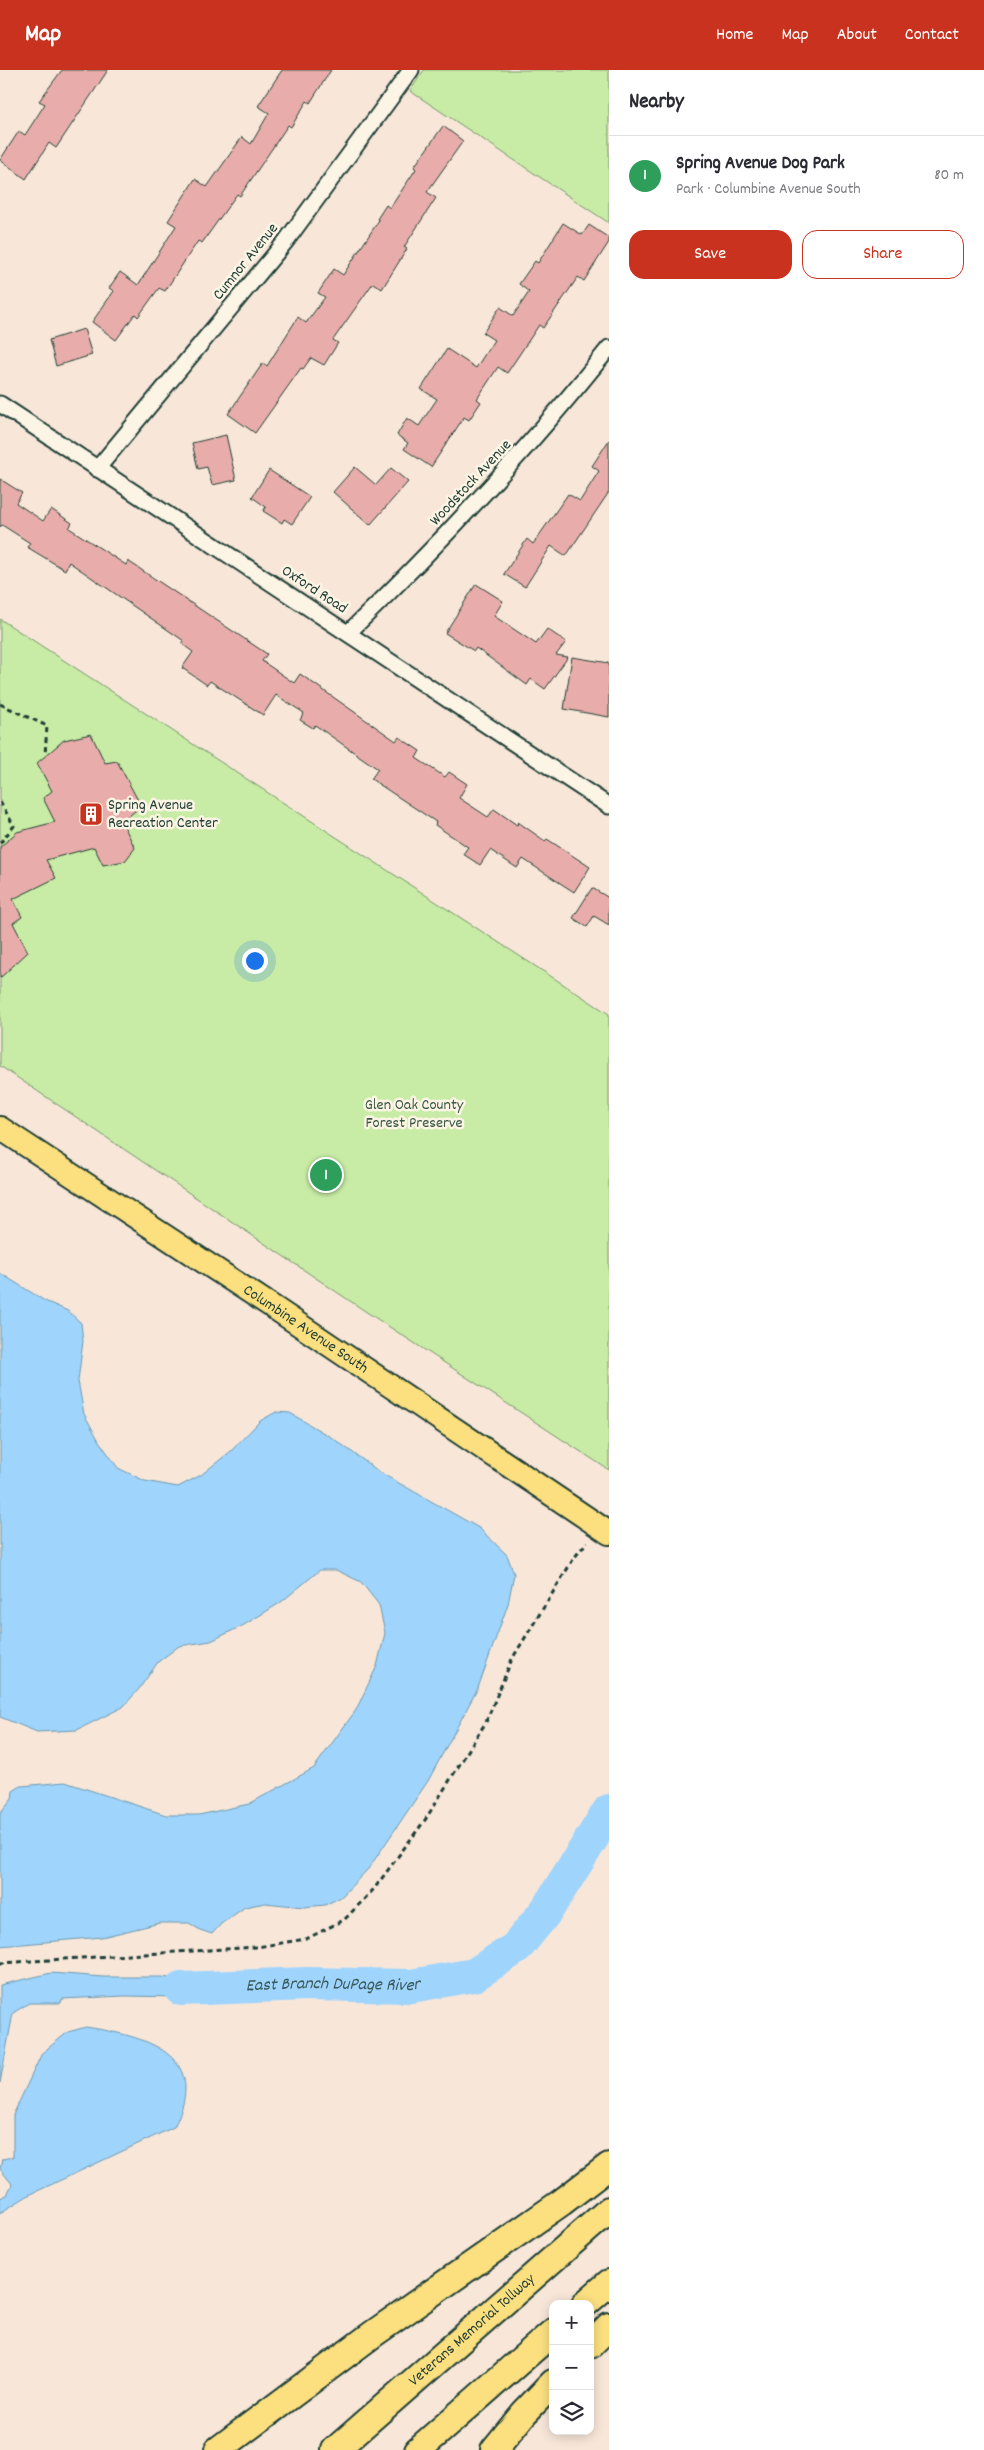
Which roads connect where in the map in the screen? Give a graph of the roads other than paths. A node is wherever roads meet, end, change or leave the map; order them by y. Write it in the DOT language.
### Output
graph roads {
  1 [pos="411,70"];
  2 [pos="609,348"];
  3 [pos="0,404"];
  4 [pos="97,468"];
  5 [pos="348,633"];
  6 [pos="609,806"];
  7 [pos="0,1128"];
  8 [pos="604,1530"];
  9 [pos="609,2166"];
  10 [pos="609,2210"];
  11 [pos="609,2283"];
  12 [pos="590,2300"];
  13 [pos="609,2326"];
  14 [pos="549,2335"];
  15 [pos="594,2341"];
  16 [pos="549,2387"];
  17 [pos="218,2450"];
  18 [pos="335,2450"];
  19 [pos="418,2450"];
  20 [pos="494,2450"];
  1 -- 4 [label="street, Cumnor Avenue"];
  2 -- 5 [label="street, Woodstock Avenue"];
  3 -- 4 [label="street, Oxford Road"];
  4 -- 5 [label="street, Oxford Road"];
  5 -- 6 [label="street, Oxford Road"];
  7 -- 8 [label="main road, Columbine Avenue South"];
  9 -- 17 [label="highway"];
  10 -- 18 [label="highway, Veterans Memorial Tollway"];
  11 -- 12 [label="highway"];
  13 -- 15 [label="highway"];
  14 -- 19 [label="highway"];
  16 -- 20 [label="highway"];
}
